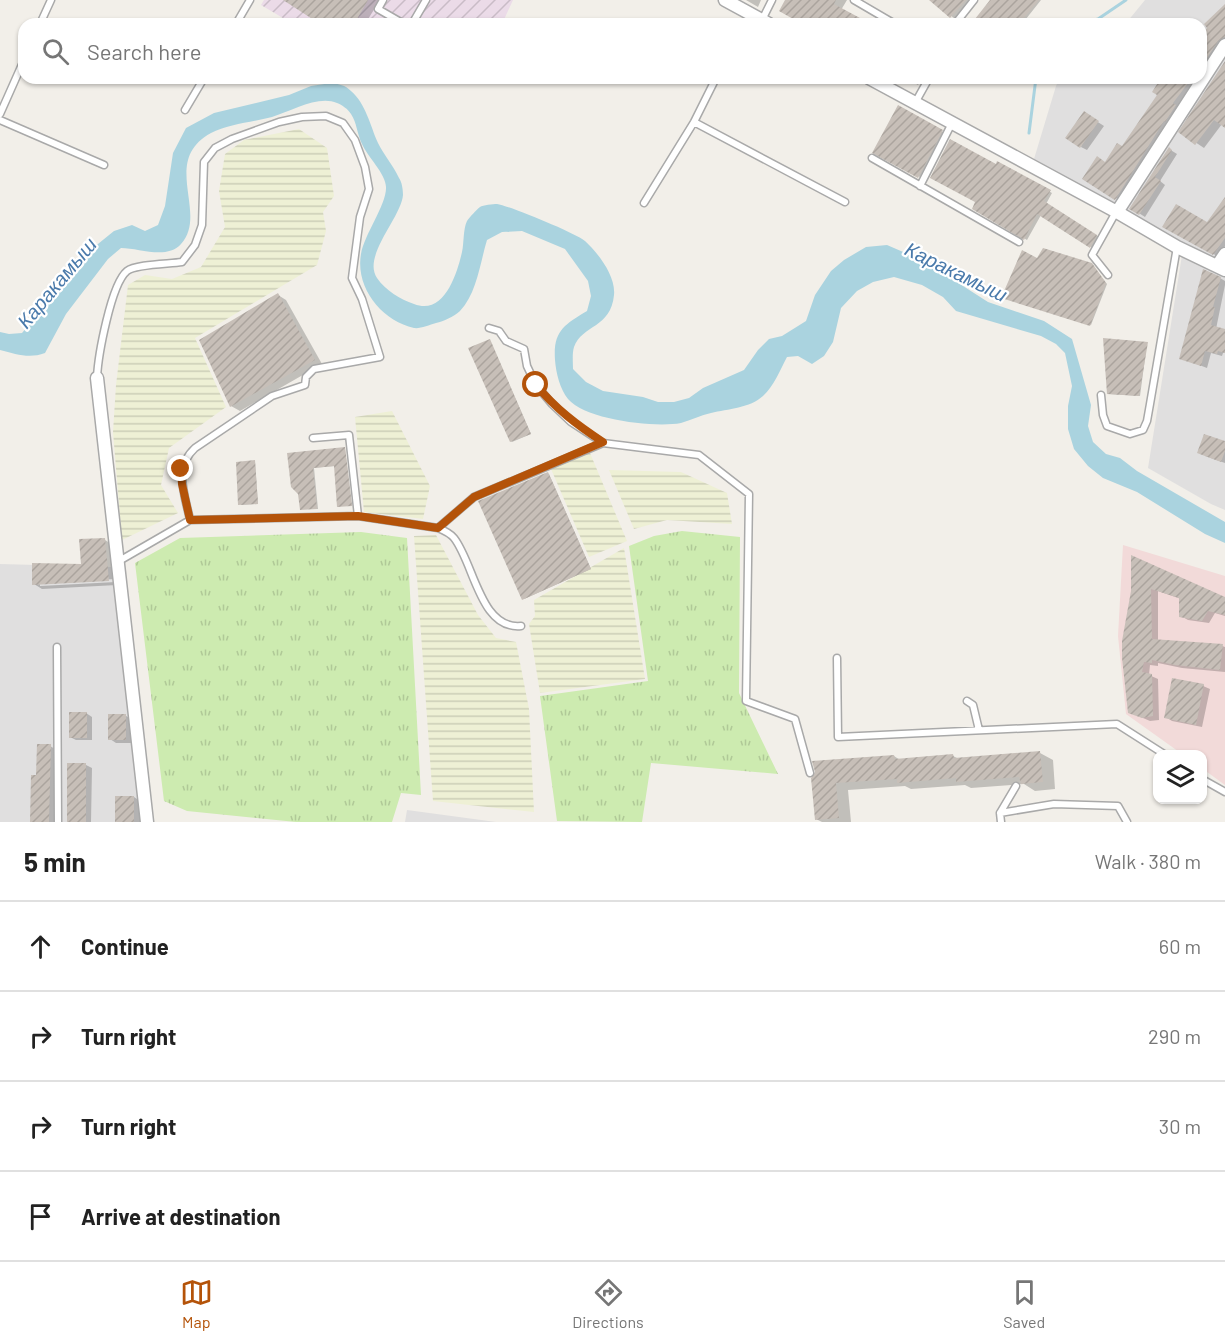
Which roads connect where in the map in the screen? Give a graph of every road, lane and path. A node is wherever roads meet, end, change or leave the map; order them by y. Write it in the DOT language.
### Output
graph roads {
  1 [pos="51,0"];
  2 [pos="250,0"];
  3 [pos="383,0"];
  4 [pos="426,0"];
  5 [pos="725,0"];
  6 [pos="772,0"];
  7 [pos="854,0"];
  8 [pos="974,0"];
  9 [pos="43,18"];
  10 [pos="240,18"];
  11 [pos="394,18"];
  12 [pos="416,18"];
  13 [pos="746,18"];
  14 [pos="766,18"];
  15 [pos="885,18"];
  16 [pos="960,18"];
  17 [pos="1225,45"];
  18 [pos="1207,73"];
  19 [pos="18,74"];
  20 [pos="200,84"];
  21 [pos="713,84"];
  22 [pos="880,84"];
  23 [pos="926,84"];
  24 [pos="1200,84"];
  25 [pos="915,103"];
  26 [pos="185,110"];
  27 [pos="0,114"];
  28 [pos="0,120"];
  29 [pos="694,122"];
  30 [pos="952,123"];
  31 [pos="872,158"];
  32 [pos="104,165"];
  33 [pos="920,186"];
  34 [pos="845,202"];
  35 [pos="644,203"];
  36 [pos="1117,212"];
  37 [pos="1019,242"];
  38 [pos="1177,248"];
  39 [pos="1225,254"];
  40 [pos="1221,268"];
  41 [pos="1108,275"];
  42 [pos="489,328"];
  43 [pos="97,378"];
  44 [pos="1101,395"];
  45 [pos="313,438"];
  46 [pos="603,442"];
  47 [pos="358,516"];
  48 [pos="190,520"];
  49 [pos="438,528"];
  50 [pos="119,561"];
  51 [pos="521,626"];
  52 [pos="57,647"];
  53 [pos="837,658"];
  54 [pos="967,701"];
  55 [pos="979,730"];
  56 [pos="1158,750"];
  57 [pos="810,773"];
  58 [pos="1207,781"];
  59 [pos="1016,786"];
  60 [pos="1225,792"];
  61 [pos="1000,813"];
  62 [pos="58,822"];
  63 [pos="147,822"];
  64 [pos="1001,822"];
  65 [pos="1127,822"];
  1 -- 9 [label="lane"];
  2 -- 10 [label="lane"];
  3 -- 11 [label="lane"];
  4 -- 12 [label="lane"];
  5 -- 13 [label="street"];
  6 -- 14 [label="lane"];
  7 -- 15 [label="lane"];
  8 -- 16 [label="lane"];
  17 -- 18 [label="street"];
  19 -- 27 [label="lane"];
  20 -- 26 [label="lane"];
  21 -- 29 [label="lane"];
  22 -- 25 [label="street"];
  23 -- 25 [label="lane"];
  24 -- 36 [label="street"];
  25 -- 30 [label="street"];
  28 -- 32 [label="lane"];
  29 -- 34 [label="lane"];
  29 -- 35 [label="lane"];
  30 -- 33 [label="lane"];
  30 -- 36 [label="street"];
  31 -- 33 [label="lane"];
  33 -- 37 [label="lane"];
  36 -- 38 [label="street"];
  36 -- 41 [label="lane"];
  38 -- 40 [label="street"];
  38 -- 44 [label="lane"];
  39 -- 40 [label="street"];
  42 -- 46 [label="lane"];
  43 -- 48 [label="lane"];
  43 -- 50 [label="street"];
  45 -- 47 [label="lane"];
  46 -- 49 [label="lane"];
  46 -- 57 [label="lane"];
  47 -- 48 [label="lane"];
  47 -- 49 [label="lane"];
  48 -- 50 [label="lane"];
  49 -- 51 [label="lane"];
  50 -- 63 [label="street"];
  52 -- 62 [label="lane"];
  53 -- 55 [label="lane"];
  54 -- 55 [label="lane"];
  55 -- 56 [label="lane"];
  58 -- 60 [label="lane"];
  59 -- 61 [label="lane"];
  61 -- 64 [label="lane"];
  61 -- 65 [label="lane"];
}
